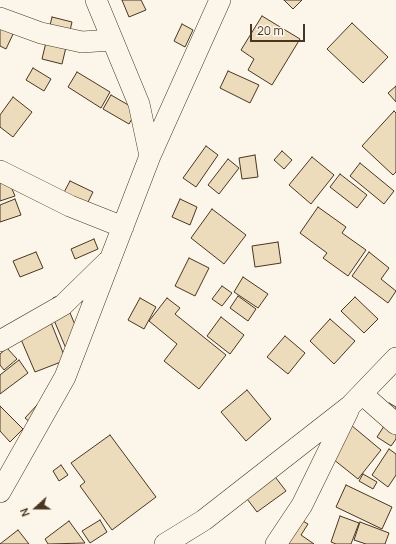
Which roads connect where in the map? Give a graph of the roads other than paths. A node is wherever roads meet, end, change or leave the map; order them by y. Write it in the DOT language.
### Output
graph roads {
  1 [pos="96,0"];
  2 [pos="220,0"];
  3 [pos="0,18"];
  4 [pos="112,40"];
  5 [pos="150,156"];
  6 [pos="0,171"];
  7 [pos="123,227"];
  8 [pos="112,257"];
  9 [pos="0,341"];
  10 [pos="396,358"];
  11 [pos="356,400"];
  12 [pos="396,424"];
  13 [pos="0,492"];
  14 [pos="165,544"];
  15 [pos="276,544"];
  1 -- 4 [label="street"];
  2 -- 5 [label="street"];
  3 -- 4 [label="street"];
  4 -- 5 [label="street"];
  5 -- 7 [label="street"];
  6 -- 7 [label="street"];
  7 -- 8 [label="street"];
  8 -- 9 [label="street"];
  8 -- 13 [label="street"];
  10 -- 11 [label="street"];
  11 -- 12 [label="street"];
  11 -- 14 [label="street"];
  11 -- 15 [label="street"];
}
